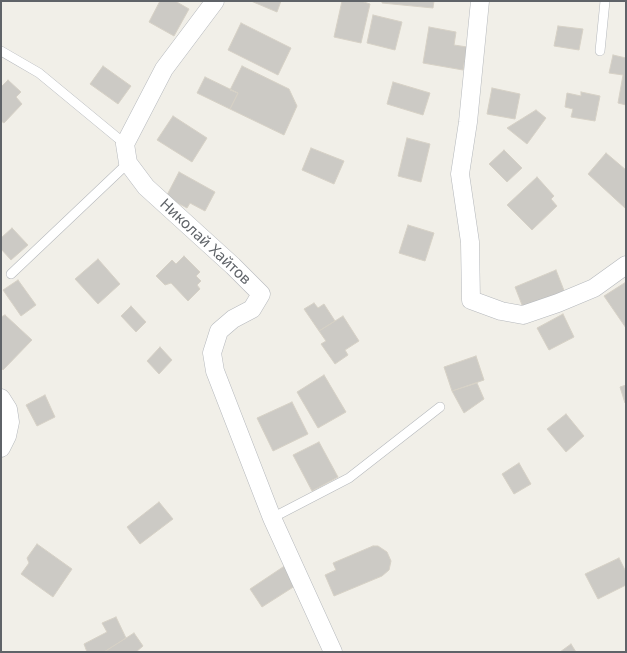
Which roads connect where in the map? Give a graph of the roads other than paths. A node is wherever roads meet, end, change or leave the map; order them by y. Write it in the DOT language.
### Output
graph roads {
  1 [pos="215,1"];
  2 [pos="480,1"];
  3 [pos="605,1"];
  4 [pos="1,51"];
  5 [pos="600,51"];
  6 [pos="125,144"];
  7 [pos="128,162"];
  8 [pos="626,265"];
  9 [pos="12,274"];
  10 [pos="1,398"];
  11 [pos="440,407"];
  12 [pos="1,448"];
  13 [pos="272,518"];
  14 [pos="333,652"];
  1 -- 6 [label="street"];
  2 -- 8 [label="street"];
  3 -- 5 [label="lane"];
  4 -- 6 [label="lane"];
  6 -- 7 [label="street, Николай Хайтов"];
  7 -- 9 [label="lane"];
  7 -- 13 [label="street, Николай Хайтов"];
  10 -- 12 [label="street"];
  11 -- 13 [label="lane"];
  13 -- 14 [label="street, Николай Хайтов"];
}
